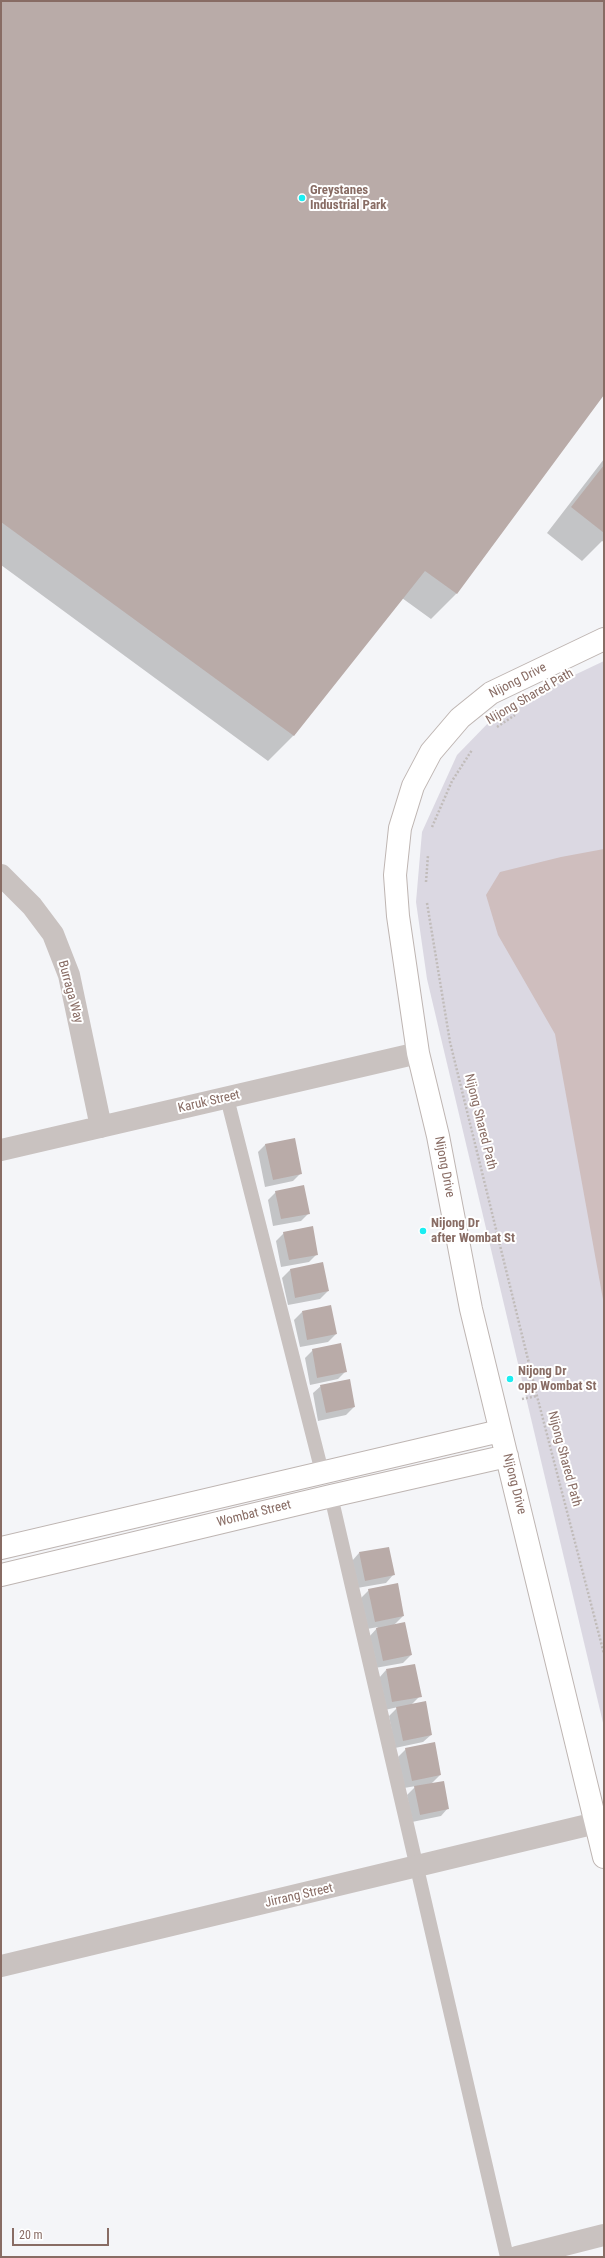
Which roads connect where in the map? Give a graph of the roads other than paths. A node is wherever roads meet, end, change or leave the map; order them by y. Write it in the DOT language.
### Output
graph roads {
  1 [pos="604,639"];
  2 [pos="1,875"];
  3 [pos="418,1053"];
  4 [pos="226,1098"];
  5 [pos="101,1127"];
  6 [pos="1,1150"];
  7 [pos="500,1431"];
  8 [pos="507,1456"];
  9 [pos="322,1472"];
  10 [pos="331,1496"];
  11 [pos="1,1548"];
  12 [pos="1,1575"];
  13 [pos="596,1823"];
  14 [pos="604,1857"];
  15 [pos="416,1868"];
  16 [pos="1,1966"];
  17 [pos="604,2234"];
  18 [pos="507,2257"];
  19 [pos="517,2257"];
  1 -- 3 [label="street, Nijong Drive"];
  2 -- 5 [label="street, Burraga Way"];
  3 -- 4 [label="street, Karuk Street"];
  3 -- 7 [label="street, Nijong Drive"];
  4 -- 5 [label="street, Karuk Street"];
  4 -- 9 [label="lane"];
  5 -- 6 [label="street, Karuk Street"];
  7 -- 8 [label="street, Nijong Drive"];
  7 -- 9 [label="street, Wombat Street"];
  8 -- 10 [label="street, Wombat Street"];
  8 -- 13 [label="street, Nijong Drive"];
  9 -- 11 [label="street, Wombat Street"];
  10 -- 12 [label="street, Wombat Street"];
  10 -- 15 [label="lane"];
  13 -- 14 [label="street, Nijong Drive"];
  13 -- 15 [label="street, Jirrang Street"];
  15 -- 16 [label="street, Jirrang Street"];
  15 -- 18 [label="lane"];
  17 -- 19 [label="street"];
}
